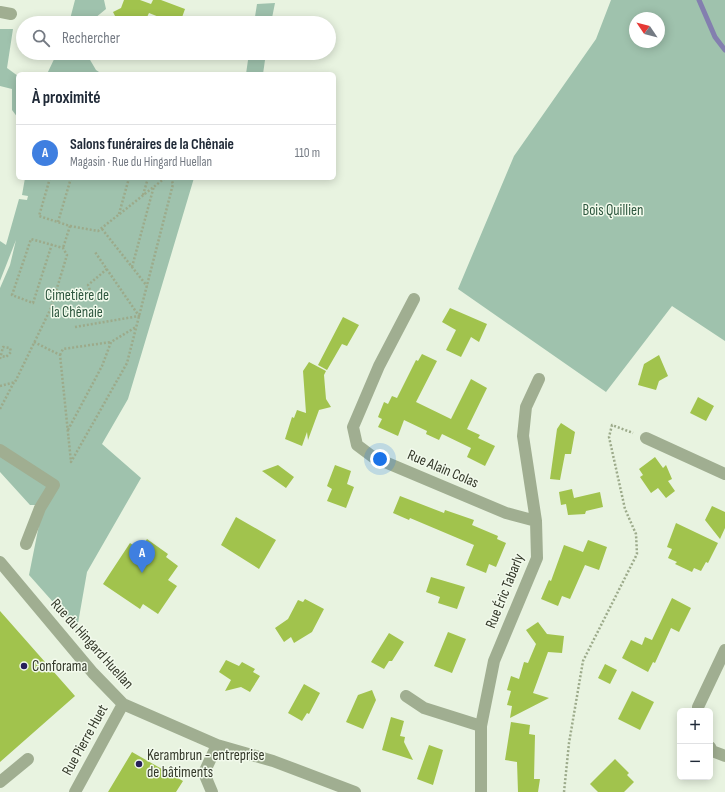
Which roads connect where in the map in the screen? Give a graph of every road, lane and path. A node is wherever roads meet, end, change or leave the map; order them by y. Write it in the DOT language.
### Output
graph roads {
  1 [pos="49,180"];
  2 [pos="70,180"];
  3 [pos="128,180"];
  4 [pos="147,180"];
  5 [pos="162,180"];
  6 [pos="172,180"];
  7 [pos="154,186"];
  8 [pos="143,195"];
  9 [pos="119,215"];
  10 [pos="58,222"];
  11 [pos="70,226"];
  12 [pos="102,229"];
  13 [pos="52,244"];
  14 [pos="63,248"];
  15 [pos="95,252"];
  16 [pos="132,267"];
  17 [pos="107,269"];
  18 [pos="147,286"];
  19 [pos="414,299"];
  20 [pos="94,301"];
  21 [pos="139,316"];
  22 [pos="75,327"];
  23 [pos="136,327"];
  24 [pos="34,342"];
  25 [pos="111,342"];
  26 [pos="60,355"];
  27 [pos="1,357"];
  28 [pos="539,378"];
  29 [pos="14,382"];
  30 [pos="0,386"];
  31 [pos="0,409"];
  32 [pos="68,430"];
  33 [pos="646,438"];
  34 [pos="0,450"];
  35 [pos="725,474"];
  36 [pos="536,521"];
  37 [pos="26,544"];
  38 [pos="0,562"];
  39 [pos="725,650"];
  40 [pos="406,696"];
  41 [pos="123,704"];
  42 [pos="698,708"];
  43 [pos="481,726"];
  44 [pos="217,745"];
  45 [pos="713,751"];
  46 [pos="725,756"];
  47 [pos="28,759"];
  48 [pos="0,782"];
  49 [pos="75,792"];
  50 [pos="212,792"];
  51 [pos="355,792"];
  52 [pos="481,792"];
  53 [pos="564,792"];
  1 -- 10 [label="path"];
  2 -- 10 [label="path"];
  3 -- 9 [label="path"];
  4 -- 8 [label="path"];
  5 -- 7 [label="path"];
  6 -- 18 [label="path"];
  7 -- 8 [label="path"];
  7 -- 16 [label="path"];
  8 -- 9 [label="path"];
  9 -- 12 [label="path"];
  10 -- 11 [label="path"];
  11 -- 12 [label="path"];
  11 -- 14 [label="path"];
  12 -- 16 [label="path"];
  13 -- 13 [label="path"];
  13 -- 14 [label="path"];
  14 -- 24 [label="path"];
  15 -- 17 [label="path"];
  16 -- 18 [label="path"];
  17 -- 20 [label="path"];
  17 -- 21 [label="path"];
  18 -- 21 [label="path"];
  19 -- 36 [label="street, Rue Alain Colas"];
  21 -- 22 [label="path"];
  21 -- 23 [label="path"];
  23 -- 25 [label="path"];
  23 -- 32 [label="path"];
  24 -- 26 [label="path"];
  24 -- 29 [label="path"];
  25 -- 26 [label="path"];
  25 -- 32 [label="path"];
  26 -- 32 [label="path"];
  27 -- 27 [label="path"];
  28 -- 36 [label="street, Rue Éric Tabarly"];
  29 -- 30 [label="path"];
  29 -- 31 [label="path"];
  33 -- 35 [label="street"];
  33 -- 53 [label="path"];
  34 -- 37 [label="street"];
  36 -- 43 [label="street, Rue Éric Tabarly"];
  38 -- 41 [label="street, Rue du Hingard Huellan"];
  39 -- 42 [label="street"];
  40 -- 43 [label="street"];
  41 -- 44 [label="street, Rue du Hingard Huellan"];
  41 -- 49 [label="street, Rue Pierre Huet"];
  43 -- 52 [label="street, Rue Éric Tabarly"];
  44 -- 50 [label="street"];
  44 -- 51 [label="street, Rue du Hingard Huellan"];
  45 -- 46 [label="street"];
  47 -- 48 [label="street"];
}
